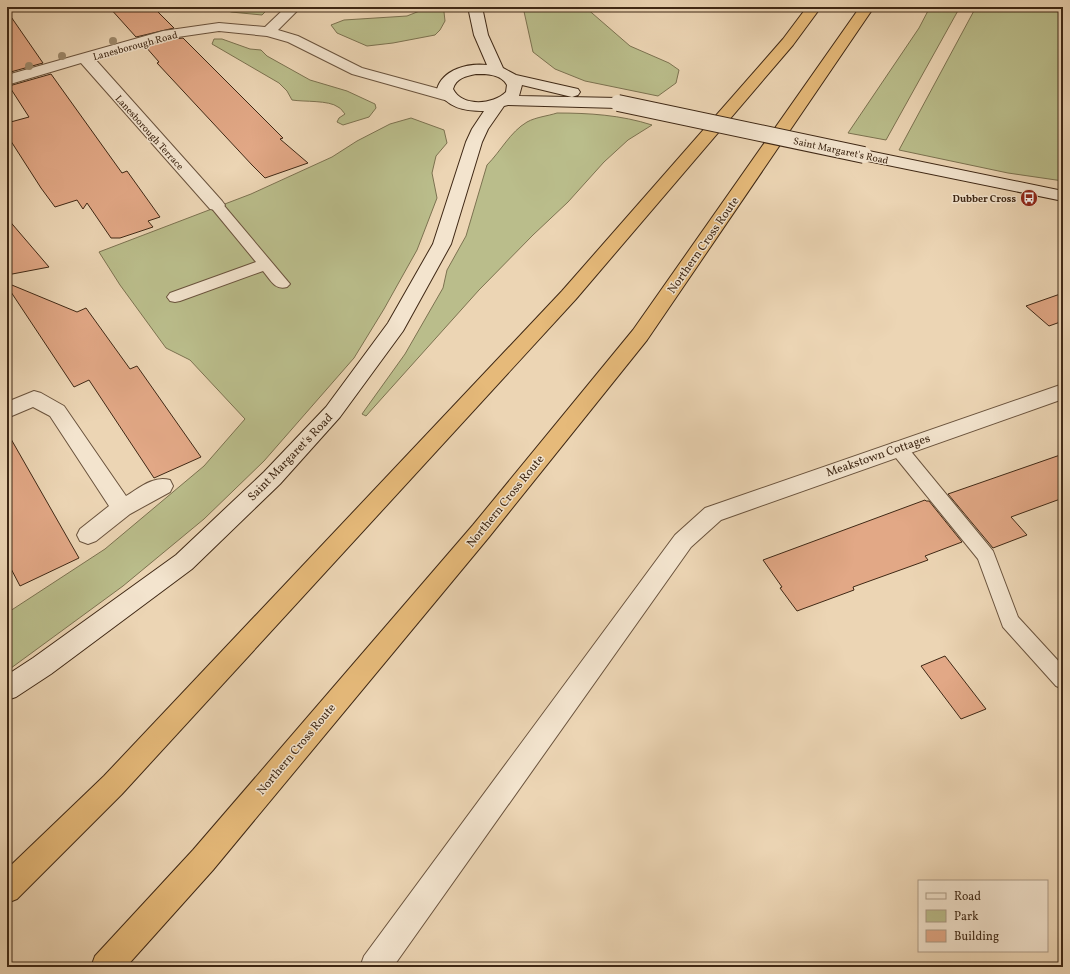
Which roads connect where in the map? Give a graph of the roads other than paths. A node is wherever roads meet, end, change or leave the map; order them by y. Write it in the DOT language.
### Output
graph roads {
  1 [pos="294,7"];
  2 [pos="475,7"];
  3 [pos="814,7"];
  4 [pos="867,7"];
  5 [pos="268,32"];
  6 [pos="481,34"];
  7 [pos="85,58"];
  8 [pos="503,74"];
  9 [pos="453,76"];
  10 [pos="7,80"];
  11 [pos="400,82"];
  12 [pos="451,99"];
  13 [pos="502,102"];
  14 [pos="618,103"];
  15 [pos="472,144"];
  16 [pos="1063,196"];
  17 [pos="216,205"];
  18 [pos="266,264"];
  19 [pos="282,284"];
  20 [pos="175,297"];
  21 [pos="1061,395"];
  22 [pos="7,411"];
  23 [pos="898,448"];
  24 [pos="162,486"];
  25 [pos="122,508"];
  26 [pos="88,535"];
  27 [pos="1063,680"];
  28 [pos="7,689"];
  29 [pos="7,889"];
  30 [pos="106,967"];
  31 [pos="375,967"];
  1 -- 5 [label="main road"];
  2 -- 6 [label="main road"];
  3 -- 29 [label="highway"];
  4 -- 30 [label="highway, Northern Cross Route"];
  5 -- 7 [label="main road, Lanesborough Road"];
  5 -- 11 [label="main road, Lanesborough Road"];
  6 -- 8 [label="main road"];
  6 -- 9 [label="main road"];
  7 -- 10 [label="main road, Lanesborough Road"];
  7 -- 17 [label="main road, Lanesborough Terrace"];
  8 -- 9 [label="main road, Lanesborough Road"];
  8 -- 13 [label="main road"];
  8 -- 14 [label="main road, Saint Margaret's Road"];
  9 -- 11 [label="main road, Lanesborough Road"];
  9 -- 12 [label="main road"];
  11 -- 12 [label="main road, Lanesborough Road"];
  12 -- 13 [label="main road, Lanesborough Road"];
  12 -- 15 [label="main road, Saint Margaret's Road"];
  13 -- 14 [label="main road, Saint Margaret's Road"];
  13 -- 15 [label="main road, Saint Margaret's Road"];
  14 -- 16 [label="main road, Saint Margaret's Road, bridge"];
  15 -- 28 [label="main road, Saint Margaret's Road"];
  17 -- 18 [label="lane"];
  18 -- 19 [label="lane"];
  18 -- 20 [label="lane"];
  21 -- 23 [label="main road, Meakstown Cottages"];
  22 -- 25 [label="main road"];
  23 -- 27 [label="lane"];
  23 -- 31 [label="main road, Meakstown Cottages"];
  24 -- 25 [label="main road"];
  25 -- 26 [label="main road"];
}
